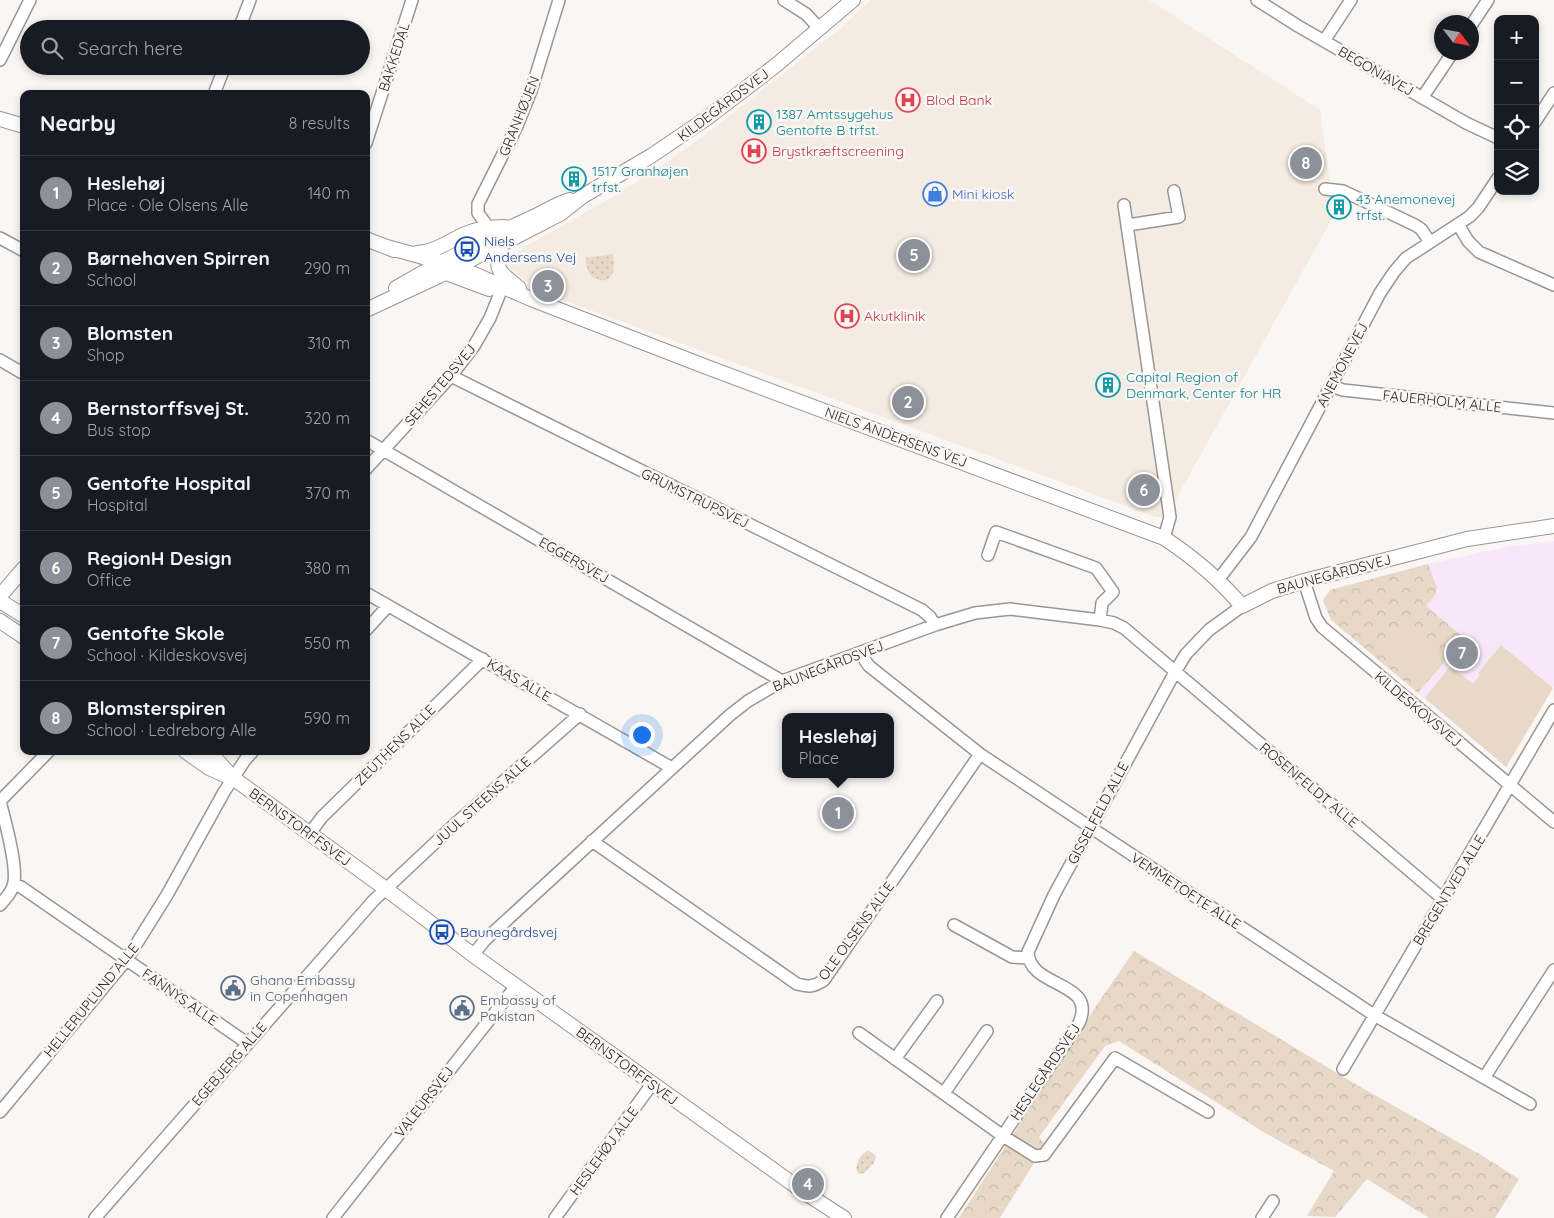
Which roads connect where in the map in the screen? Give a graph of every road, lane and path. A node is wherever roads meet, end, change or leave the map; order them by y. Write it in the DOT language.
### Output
graph roads {
  1 [pos="30,0"];
  2 [pos="412,0"];
  3 [pos="559,0"];
  4 [pos="784,0"];
  5 [pos="853,0"];
  6 [pos="1257,0"];
  7 [pos="1351,0"];
  8 [pos="1488,0"];
  9 [pos="246,1"];
  10 [pos="1478,15"];
  11 [pos="241,20"];
  12 [pos="819,28"];
  13 [pos="1324,41"];
  14 [pos="0,60"];
  15 [pos="1448,60"];
  16 [pos="221,75"];
  17 [pos="215,90"];
  18 [pos="1554,93"];
  19 [pos="1422,98"];
  20 [pos="1539,116"];
  21 [pos="0,119"];
  22 [pos="20,125"];
  23 [pos="370,131"];
  24 [pos="1494,136"];
  25 [pos="1494,184"];
  26 [pos="1325,189"];
  27 [pos="1174,190"];
  28 [pos="583,196"];
  29 [pos="1124,205"];
  30 [pos="1128,224"];
  31 [pos="1458,224"];
  32 [pos="488,227"];
  33 [pos="508,227"];
  34 [pos="0,238"];
  35 [pos="370,241"];
  36 [pos="1430,242"];
  37 [pos="502,244"];
  38 [pos="387,247"];
  39 [pos="20,249"];
  40 [pos="411,254"];
  41 [pos="444,267"];
  42 [pos="502,285"];
  43 [pos="1554,285"];
  44 [pos="370,304"];
  45 [pos="370,308"];
  46 [pos="0,360"];
  47 [pos="20,372"];
  48 [pos="451,376"];
  49 [pos="1331,386"];
  50 [pos="1554,413"];
  51 [pos="370,442"];
  52 [pos="383,450"];
  53 [pos="370,465"];
  54 [pos="1554,526"];
  55 [pos="1164,538"];
  56 [pos="988,555"];
  57 [pos="20,573"];
  58 [pos="1218,580"];
  59 [pos="1304,581"];
  60 [pos="370,595"];
  61 [pos="0,596"];
  62 [pos="0,601"];
  63 [pos="388,606"];
  64 [pos="1242,606"];
  65 [pos="20,614"];
  66 [pos="0,620"];
  67 [pos="1100,620"];
  68 [pos="935,625"];
  69 [pos="370,626"];
  70 [pos="20,634"];
  71 [pos="860,652"];
  72 [pos="483,659"];
  73 [pos="1175,672"];
  74 [pos="782,681"];
  75 [pos="1554,710"];
  76 [pos="580,714"];
  77 [pos="980,754"];
  78 [pos="45,755"];
  79 [pos="191,755"];
  80 [pos="211,755"];
  81 [pos="249,755"];
  82 [pos="672,768"];
  83 [pos="233,778"];
  84 [pos="1511,786"];
  85 [pos="0,801"];
  86 [pos="1554,822"];
  87 [pos="1090,827"];
  88 [pos="310,833"];
  89 [pos="592,841"];
  90 [pos="14,884"];
  91 [pos="386,889"];
  92 [pos="1443,899"];
  93 [pos="0,905"];
  94 [pos="954,925"];
  95 [pos="473,955"];
  96 [pos="1028,958"];
  97 [pos="127,960"];
  98 [pos="1554,970"];
  99 [pos="516,986"];
  100 [pos="937,1001"];
  101 [pos="1374,1015"];
  102 [pos="987,1031"];
  103 [pos="859,1033"];
  104 [pos="247,1043"];
  105 [pos="896,1059"];
  106 [pos="1343,1069"];
  107 [pos="1484,1078"];
  108 [pos="652,1084"];
  109 [pos="944,1094"];
  110 [pos="1530,1104"];
  111 [pos="0,1112"];
  112 [pos="1208,1112"];
  113 [pos="1003,1136"];
  114 [pos="1273,1201"];
  115 [pos="834,1214"];
  116 [pos="95,1218"];
  117 [pos="333,1218"];
  118 [pos="555,1218"];
  119 [pos="844,1218"];
  120 [pos="947,1218"];
  121 [pos="1262,1218"];
  1 -- 14 [label="street"];
  2 -- 23 [label="street, BAKKEDAL"];
  3 -- 32 [label="street, GRANHØJEN"];
  4 -- 12 [label="street"];
  5 -- 12 [label="street, KILDEGÅRDSVEJ"];
  6 -- 13 [label="street, BEGONIAVEJ"];
  7 -- 13 [label="street"];
  8 -- 10 [label="street"];
  9 -- 11 [label="street"];
  12 -- 28 [label="street, KILDEGÅRDSVEJ"];
  13 -- 19 [label="street, BEGONIAVEJ"];
  15 -- 19 [label="street"];
  16 -- 17 [label="street"];
  18 -- 20 [label="street"];
  19 -- 24 [label="street, BEGONIAVEJ"];
  21 -- 22 [label="street"];
  25 -- 31 [label="street, ANEMONEVEJ"];
  26 -- 36 [label="street"];
  27 -- 30 [label="street"];
  28 -- 33 [label="street, KILDEGÅRDSVEJ"];
  28 -- 37 [label="street, KILDEGÅRDSVEJ"];
  29 -- 30 [label="street"];
  30 -- 55 [label="street"];
  31 -- 36 [label="street, ANEMONEVEJ"];
  31 -- 43 [label="street"];
  32 -- 33 [label="street, KILDEGÅRDSVEJ"];
  32 -- 40 [label="street, KILDEGÅRDSVEJ"];
  33 -- 41 [label="street, KILDEGÅRDSVEJ"];
  34 -- 39 [label="street"];
  35 -- 38 [label="street"];
  36 -- 49 [label="street, ANEMONEVEJ"];
  37 -- 41 [label="street, KILDEGÅRDSVEJ"];
  37 -- 42 [label="street"];
  38 -- 40 [label="street"];
  38 -- 41 [label="street"];
  40 -- 41 [label="street"];
  41 -- 42 [label="street"];
  41 -- 44 [label="street, KILDEGÅRDSVEJ"];
  41 -- 45 [label="street, KILDEGÅRDSVEJ"];
  42 -- 48 [label="street, SEHESTEDSVEJ"];
  42 -- 55 [label="street, NIELS ANDERSENS VEJ"];
  46 -- 47 [label="street"];
  48 -- 52 [label="street, SEHESTEDSVEJ"];
  48 -- 68 [label="street, GRUMSTRUPSVEJ"];
  49 -- 50 [label="street, FAUERHOLM ALLE"];
  49 -- 58 [label="street, ANEMONEVEJ"];
  51 -- 52 [label="street, EGGERSVEJ"];
  52 -- 53 [label="street, SEHESTEDSVEJ"];
  52 -- 74 [label="street, EGGERSVEJ"];
  54 -- 59 [label="street, BAUNEGÅRDSVEJ"];
  55 -- 58 [label="street, NIELS ANDERSENS VEJ"];
  56 -- 67 [label="street"];
  57 -- 61 [label="street"];
  58 -- 64 [label="street, NIELS ANDERSENS VEJ"];
  59 -- 64 [label="street, BAUNEGÅRDSVEJ"];
  59 -- 84 [label="street, KILDESKOVSVEJ"];
  60 -- 63 [label="street, KAAS ALLE"];
  62 -- 65 [label="street"];
  63 -- 69 [label="street"];
  63 -- 72 [label="street, KAAS ALLE"];
  64 -- 73 [label="street, BAUNEGÅRDSVEJ"];
  66 -- 70 [label="street"];
  67 -- 68 [label="street, BAUNEGÅRDSVEJ"];
  67 -- 73 [label="street, BAUNEGÅRDSVEJ"];
  68 -- 71 [label="street, BAUNEGÅRDSVEJ"];
  71 -- 74 [label="street, BAUNEGÅRDSVEJ"];
  71 -- 77 [label="street, VEMMETOFTE ALLE"];
  72 -- 76 [label="street, KAAS ALLE"];
  72 -- 88 [label="street, ZEUTHENS ALLE"];
  73 -- 87 [label="street, GISSELFELD ALLE"];
  73 -- 92 [label="street, ROSENFELDT ALLE"];
  74 -- 82 [label="street, BAUNEGÅRDSVEJ"];
  75 -- 84 [label="street, BREGENTVED ALLE"];
  76 -- 82 [label="street, KAAS ALLE"];
  76 -- 91 [label="street, JUUL STEENS ALLE"];
  77 -- 87 [label="street, VEMMETOFTE ALLE"];
  77 -- 89 [label="street, OLE OLSENS ALLE"];
  78 -- 85 [label="street"];
  79 -- 83 [label="street, BERNSTORFFSVEJ"];
  80 -- 83 [label="street, BERNSTORFFSVEJ"];
  81 -- 83 [label="street, HELLERUPLUND ALLE"];
  82 -- 89 [label="street, BAUNEGÅRDSVEJ"];
  83 -- 88 [label="street, BERNSTORFFSVEJ"];
  83 -- 97 [label="street, HELLERUPLUND ALLE"];
  84 -- 86 [label="street, KILDESKOVSVEJ"];
  84 -- 92 [label="street, BREGENTVED ALLE"];
  85 -- 90 [label="street"];
  87 -- 96 [label="street, GISSELFELD ALLE"];
  87 -- 101 [label="street, VEMMETOFTE ALLE"];
  88 -- 91 [label="street, BERNSTORFFSVEJ"];
  89 -- 95 [label="street, BAUNEGÅRDSVEJ"];
  90 -- 93 [label="street"];
  90 -- 97 [label="street, FANNYS ALLE"];
  91 -- 95 [label="street, BERNSTORFFSVEJ"];
  91 -- 104 [label="street, EGEBJERG ALLE"];
  92 -- 101 [label="street, BREGENTVED ALLE"];
  94 -- 96 [label="street"];
  95 -- 99 [label="street, BERNSTORFFSVEJ"];
  96 -- 113 [label="street, HESLEGÅRDSVEJ"];
  97 -- 104 [label="street, FANNYS ALLE"];
  97 -- 111 [label="street, HELLERUPLUND ALLE"];
  98 -- 107 [label="street"];
  99 -- 108 [label="street, BERNSTORFFSVEJ"];
  99 -- 117 [label="street, VALEURSVEJ"];
  100 -- 105 [label="street"];
  101 -- 106 [label="street, BREGENTVED ALLE"];
  101 -- 107 [label="street, VEMMETOFTE ALLE"];
  102 -- 109 [label="street"];
  103 -- 105 [label="street"];
  104 -- 116 [label="street, EGEBJERG ALLE"];
  105 -- 109 [label="street"];
  107 -- 110 [label="street, VEMMETOFTE ALLE"];
  108 -- 115 [label="street, BERNSTORFFSVEJ"];
  108 -- 118 [label="street, HESLEHØJ ALLE"];
  109 -- 113 [label="street"];
  112 -- 113 [label="street, HESLEGÅRDSVEJ"];
  113 -- 120 [label="street, HESLEGÅRDSVEJ"];
  114 -- 121 [label="street"];
  115 -- 119 [label="street, BERNSTORFFSVEJ"];
}
